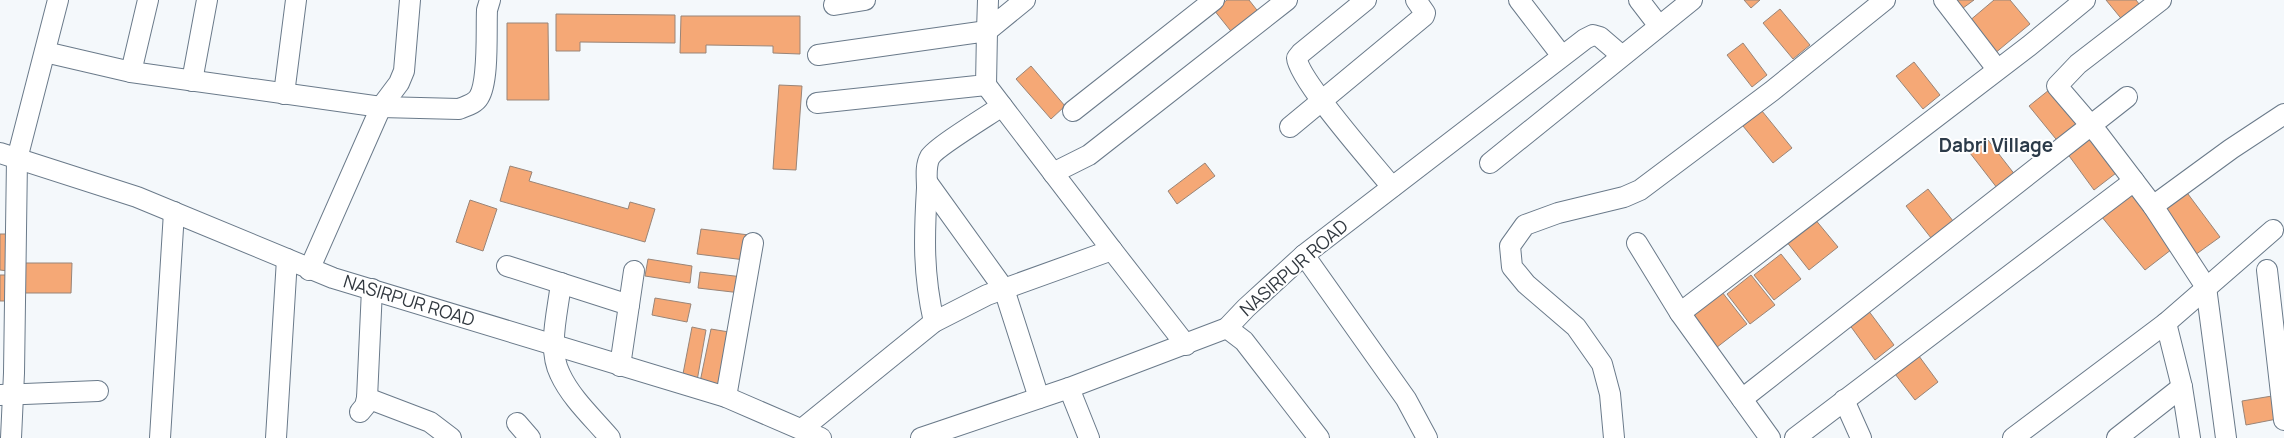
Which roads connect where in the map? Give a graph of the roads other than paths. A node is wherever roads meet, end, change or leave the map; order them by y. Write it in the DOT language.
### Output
graph roads {
  1 [pos="58,0"];
  2 [pos="148,0"];
  3 [pos="207,0"];
  4 [pos="296,0"];
  5 [pos="410,0"];
  6 [pos="490,0"];
  7 [pos="865,0"];
  8 [pos="988,0"];
  9 [pos="1026,0"];
  10 [pos="1214,0"];
  11 [pos="1287,0"];
  12 [pos="1366,0"];
  13 [pos="1416,0"];
  14 [pos="1520,0"];
  15 [pos="1639,0"];
  16 [pos="1692,0"];
  17 [pos="1885,0"];
  18 [pos="1944,0"];
  19 [pos="2085,0"];
  20 [pos="2162,0"];
  21 [pos="834,5"];
  22 [pos="1659,26"];
  23 [pos="987,31"];
  24 [pos="45,52"];
  25 [pos="818,55"];
  26 [pos="1621,55"];
  27 [pos="1562,56"];
  28 [pos="1997,68"];
  29 [pos="131,72"];
  30 [pos="192,81"];
  31 [pos="986,85"];
  32 [pos="284,94"];
  33 [pos="2127,97"];
  34 [pos="1322,101"];
  35 [pos="817,103"];
  36 [pos="1002,106"];
  37 [pos="381,107"];
  38 [pos="1073,111"];
  39 [pos="2284,114"];
  40 [pos="2090,125"];
  41 [pos="1290,127"];
  42 [pos="9,156"];
  43 [pos="1490,163"];
  44 [pos="1053,173"];
  45 [pos="2134,181"];
  46 [pos="927,182"];
  47 [pos="1392,187"];
  48 [pos="2153,206"];
  49 [pos="174,212"];
  50 [pos="2273,230"];
  51 [pos="753,243"];
  52 [pos="1637,243"];
  53 [pos="1112,250"];
  54 [pos="1304,255"];
  55 [pos="287,260"];
  56 [pos="507,266"];
  57 [pos="309,270"];
  58 [pos="2267,270"];
  59 [pos="634,271"];
  60 [pos="561,283"];
  61 [pos="2206,287"];
  62 [pos="372,289"];
  63 [pos="1004,289"];
  64 [pos="629,306"];
  65 [pos="1680,313"];
  66 [pos="934,322"];
  67 [pos="2166,323"];
  68 [pos="1227,328"];
  69 [pos="7,340"];
  70 [pos="1186,345"];
  71 [pos="554,346"];
  72 [pos="620,366"];
  73 [pos="2182,387"];
  74 [pos="1069,388"];
  75 [pos="98,391"];
  76 [pos="6,395"];
  77 [pos="726,397"];
  78 [pos="1039,398"];
  79 [pos="1742,399"];
  80 [pos="1844,400"];
  81 [pos="2284,420"];
  82 [pos="517,422"];
  83 [pos="802,430"];
  84 [pos="11,438"];
  85 [pos="160,438"];
  86 [pos="276,438"];
  87 [pos="451,438"];
  88 [pos="530,438"];
  89 [pos="610,438"];
  90 [pos="821,438"];
  91 [pos="921,438"];
  92 [pos="1090,438"];
  93 [pos="1319,438"];
  94 [pos="1426,438"];
  95 [pos="1614,438"];
  96 [pos="1770,438"];
  97 [pos="1795,438"];
  98 [pos="1861,438"];
  99 [pos="2013,438"];
  100 [pos="2117,438"];
  101 [pos="2190,438"];
  102 [pos="2226,438"];
  1 -- 24 [label="street"];
  2 -- 29 [label="street"];
  3 -- 30 [label="street"];
  4 -- 32 [label="street"];
  5 -- 37 [label="street"];
  6 -- 37 [label="street"];
  7 -- 21 [label="street"];
  8 -- 23 [label="street"];
  9 -- 23 [label="street"];
  10 -- 38 [label="street"];
  11 -- 44 [label="street"];
  12 -- 34 [label="street"];
  13 -- 34 [label="street"];
  14 -- 27 [label="street"];
  15 -- 22 [label="street"];
  16 -- 22 [label="street"];
  17 -- 95 [label="street"];
  18 -- 28 [label="street"];
  19 -- 28 [label="street"];
  20 -- 40 [label="street"];
  22 -- 26 [label="street"];
  23 -- 25 [label="street"];
  23 -- 31 [label="street"];
  24 -- 29 [label="street"];
  24 -- 42 [label="street"];
  26 -- 27 [label="street, NASIRPUR ROAD"];
  26 -- 43 [label="street"];
  27 -- 47 [label="street, NASIRPUR ROAD"];
  28 -- 65 [label="street"];
  29 -- 30 [label="street"];
  30 -- 32 [label="street"];
  31 -- 35 [label="street"];
  31 -- 36 [label="street"];
  32 -- 37 [label="street"];
  33 -- 40 [label="street"];
  34 -- 41 [label="street"];
  34 -- 47 [label="street"];
  36 -- 44 [label="street"];
  36 -- 46 [label="street"];
  37 -- 57 [label="street"];
  39 -- 48 [label="street"];
  40 -- 45 [label="street"];
  40 -- 79 [label="street"];
  42 -- 49 [label="street, NASIRPUR ROAD"];
  42 -- 69 [label="street"];
  44 -- 53 [label="street"];
  45 -- 48 [label="street"];
  45 -- 80 [label="street"];
  46 -- 63 [label="street"];
  46 -- 66 [label="street"];
  47 -- 54 [label="street, NASIRPUR ROAD"];
  48 -- 61 [label="street"];
  49 -- 55 [label="street, NASIRPUR ROAD"];
  49 -- 85 [label="street"];
  50 -- 61 [label="street"];
  51 -- 77 [label="street"];
  52 -- 65 [label="street"];
  53 -- 63 [label="street"];
  53 -- 70 [label="street"];
  54 -- 68 [label="street, NASIRPUR ROAD"];
  54 -- 94 [label="street"];
  55 -- 57 [label="street, NASIRPUR ROAD"];
  55 -- 86 [label="street"];
  56 -- 60 [label="street"];
  57 -- 62 [label="street, NASIRPUR ROAD"];
  58 -- 81 [label="street"];
  59 -- 64 [label="street"];
  60 -- 64 [label="street"];
  60 -- 71 [label="street"];
  61 -- 67 [label="street"];
  61 -- 102 [label="street"];
  62 -- 71 [label="street, NASIRPUR ROAD"];
  62 -- 87 [label="street"];
  63 -- 66 [label="street"];
  63 -- 78 [label="street"];
  64 -- 72 [label="street"];
  65 -- 79 [label="street"];
  66 -- 83 [label="street"];
  67 -- 73 [label="street"];
  67 -- 99 [label="street"];
  68 -- 70 [label="street, NASIRPUR ROAD"];
  68 -- 93 [label="street"];
  69 -- 76 [label="street"];
  70 -- 74 [label="street, NASIRPUR ROAD"];
  71 -- 72 [label="street, NASIRPUR ROAD"];
  71 -- 89 [label="street"];
  72 -- 77 [label="street, NASIRPUR ROAD"];
  73 -- 100 [label="street"];
  73 -- 101 [label="street"];
  74 -- 78 [label="street, NASIRPUR ROAD"];
  74 -- 92 [label="street"];
  75 -- 76 [label="street"];
  76 -- 84 [label="street"];
  77 -- 83 [label="street, NASIRPUR ROAD"];
  78 -- 91 [label="street, NASIRPUR ROAD"];
  79 -- 96 [label="street"];
  80 -- 97 [label="street"];
  80 -- 98 [label="street"];
  82 -- 88 [label="street"];
  83 -- 90 [label="street, NASIRPUR ROAD"];
}
